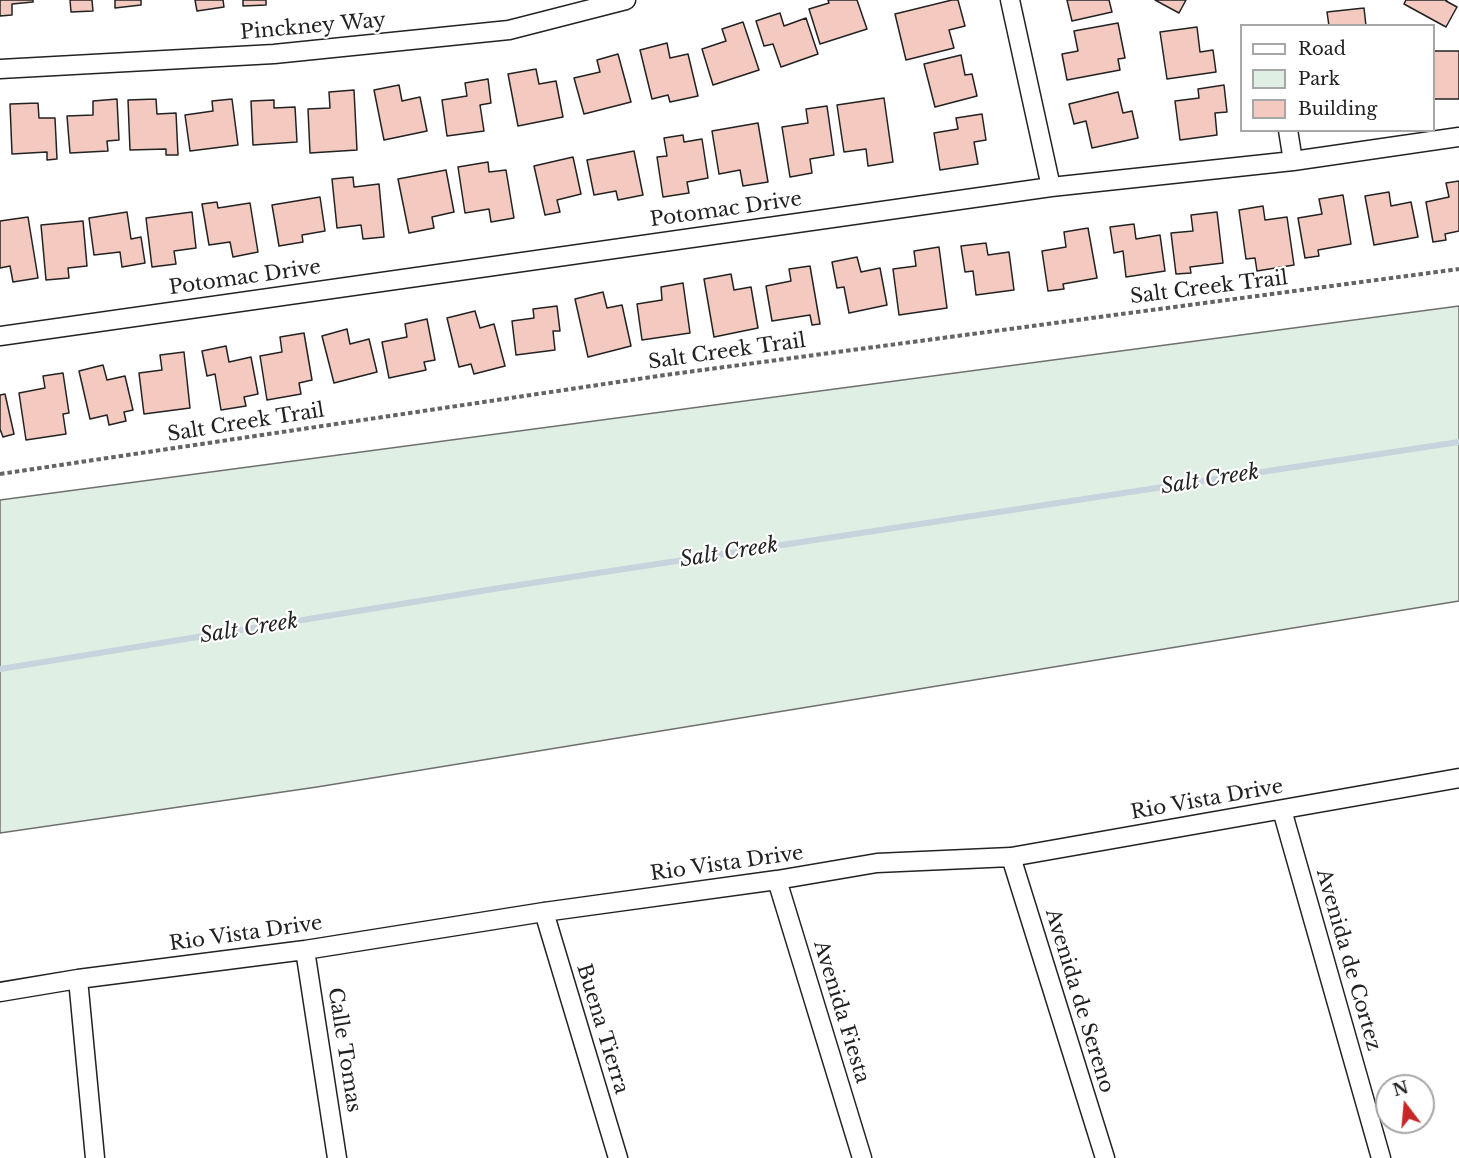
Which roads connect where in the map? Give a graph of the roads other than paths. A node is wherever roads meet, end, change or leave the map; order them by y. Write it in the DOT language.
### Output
graph roads {
  1 [pos="626,0"];
  2 [pos="1010,0"];
  3 [pos="0,69"];
  4 [pos="1288,132"];
  5 [pos="1459,137"];
  6 [pos="1293,161"];
  7 [pos="1052,187"];
  8 [pos="0,336"];
  9 [pos="1459,778"];
  10 [pos="1282,810"];
  11 [pos="1011,857"];
  12 [pos="777,880"];
  13 [pos="544,912"];
  14 [pos="305,950"];
  15 [pos="78,979"];
  16 [pos="0,992"];
  17 [pos="95,1158"];
  18 [pos="337,1158"];
  19 [pos="618,1158"];
  20 [pos="862,1158"];
  21 [pos="1104,1158"];
  22 [pos="1380,1158"];
  1 -- 3 [label="street, Pinckney Way"];
  2 -- 7 [label="street"];
  4 -- 6 [label="street"];
  5 -- 6 [label="street, Potomac Drive"];
  6 -- 7 [label="street, Potomac Drive"];
  7 -- 8 [label="street, Potomac Drive"];
  9 -- 10 [label="street, Rio Vista Drive"];
  10 -- 11 [label="street, Rio Vista Drive"];
  10 -- 22 [label="street, Avenida de Cortez"];
  11 -- 12 [label="street, Rio Vista Drive"];
  11 -- 21 [label="street, Avenida de Sereno"];
  12 -- 13 [label="street, Rio Vista Drive"];
  12 -- 20 [label="street, Avenida Fiesta"];
  13 -- 14 [label="street, Rio Vista Drive"];
  13 -- 19 [label="street, Buena Tierra"];
  14 -- 15 [label="street, Rio Vista Drive"];
  14 -- 18 [label="street, Calle Tomas"];
  15 -- 16 [label="street, Rio Vista Drive"];
  15 -- 17 [label="street"];
}
